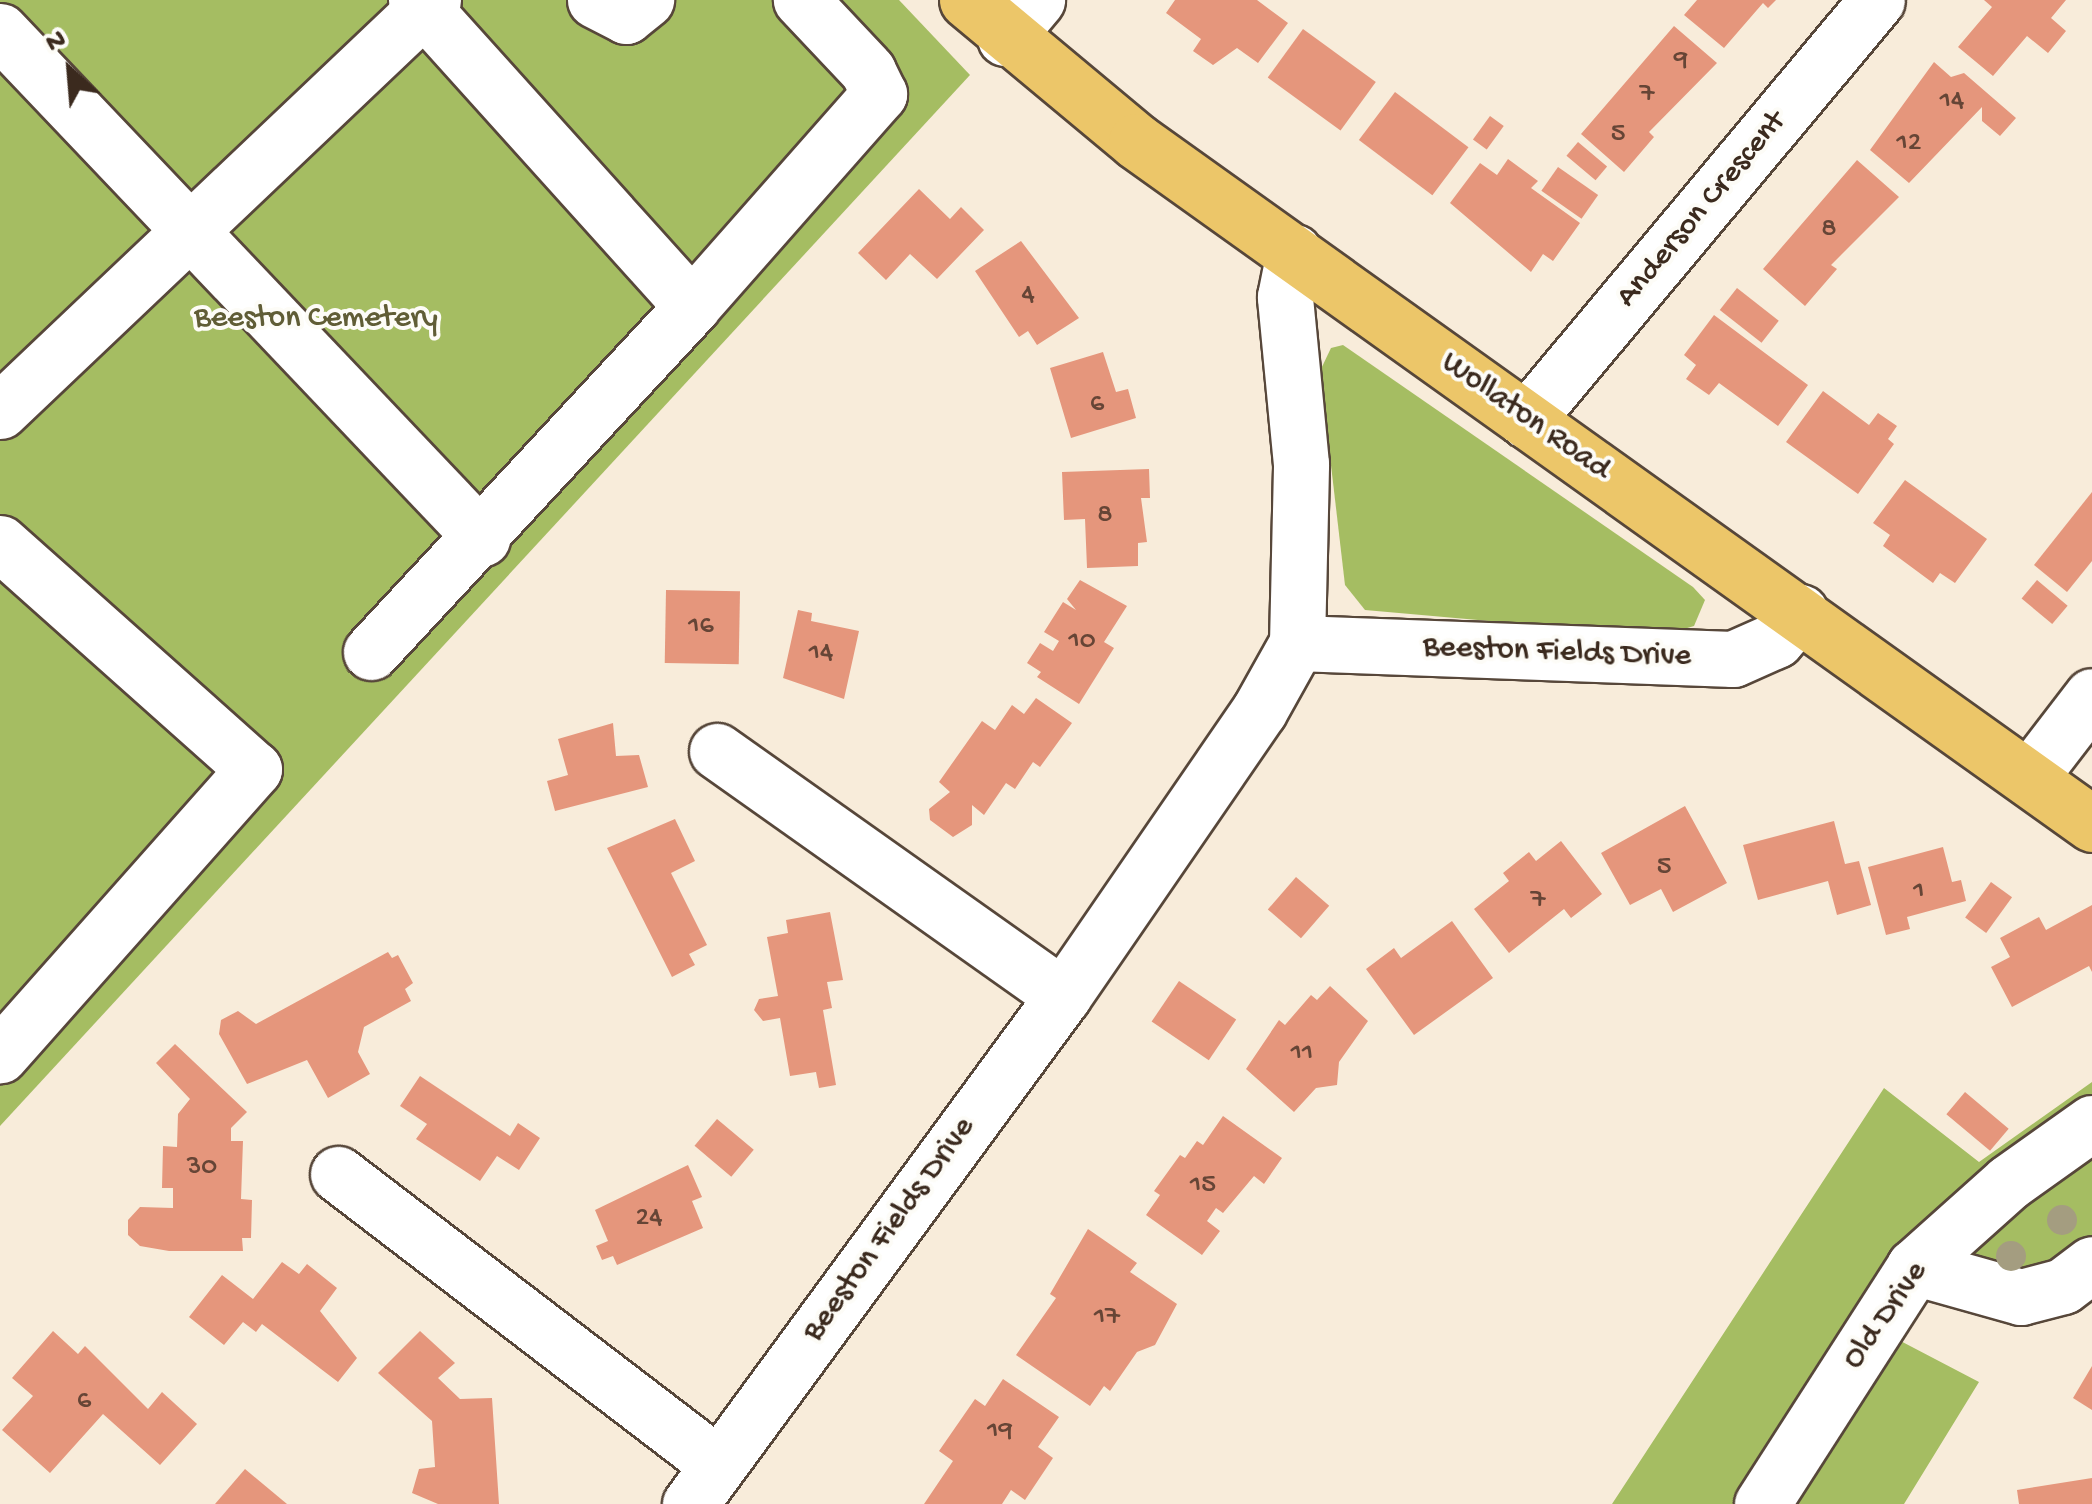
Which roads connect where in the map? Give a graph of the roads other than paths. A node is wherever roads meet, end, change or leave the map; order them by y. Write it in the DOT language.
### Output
graph roads {
  1 [pos="595,0"];
  2 [pos="646,0"];
  3 [pos="801,0"];
  4 [pos="967,0"];
  5 [pos="1877,0"];
  6 [pos="424,3"];
  7 [pos="1021,19"];
  8 [pos="0,31"];
  9 [pos="190,231"];
  10 [pos="1294,252"];
  11 [pos="692,306"];
  12 [pos="0,411"];
  13 [pos="1526,420"];
  14 [pos="482,538"];
  15 [pos="0,542"];
  16 [pos="1800,612"];
  17 [pos="1297,643"];
  18 [pos="372,652"];
  19 [pos="2092,696"];
  20 [pos="717,751"];
  21 [pos="2029,778"];
  22 [pos="2092,824"];
  23 [pos="1063,996"];
  24 [pos="7,1034"];
  25 [pos="2092,1123"];
  26 [pos="338,1174"];
  27 [pos="2092,1264"];
  28 [pos="1914,1267"];
  29 [pos="704,1485"];
  30 [pos="1762,1504"];
  1 -- 2 [label="street"];
  3 -- 11 [label="street"];
  4 -- 7 [label="main road, Wollaton Road"];
  5 -- 13 [label="street, Anderson Crescent"];
  6 -- 9 [label="street"];
  6 -- 11 [label="street"];
  7 -- 10 [label="main road, Wollaton Road"];
  8 -- 9 [label="street"];
  9 -- 12 [label="street"];
  9 -- 14 [label="street"];
  10 -- 13 [label="main road, Wollaton Road"];
  10 -- 17 [label="street, Beeston Fields Drive"];
  11 -- 14 [label="street"];
  13 -- 16 [label="main road, Wollaton Road"];
  14 -- 18 [label="street"];
  15 -- 24 [label="street"];
  16 -- 17 [label="street, Beeston Fields Drive"];
  16 -- 21 [label="main road, Wollaton Road"];
  17 -- 23 [label="street, Beeston Fields Drive"];
  19 -- 21 [label="street"];
  20 -- 23 [label="street"];
  21 -- 22 [label="main road, Wollaton Road"];
  23 -- 29 [label="street, Beeston Fields Drive"];
  25 -- 28 [label="street, Old Drive"];
  26 -- 29 [label="street, Beeston Fields Drive"];
  27 -- 28 [label="street"];
  28 -- 30 [label="street, Old Drive"];
}
